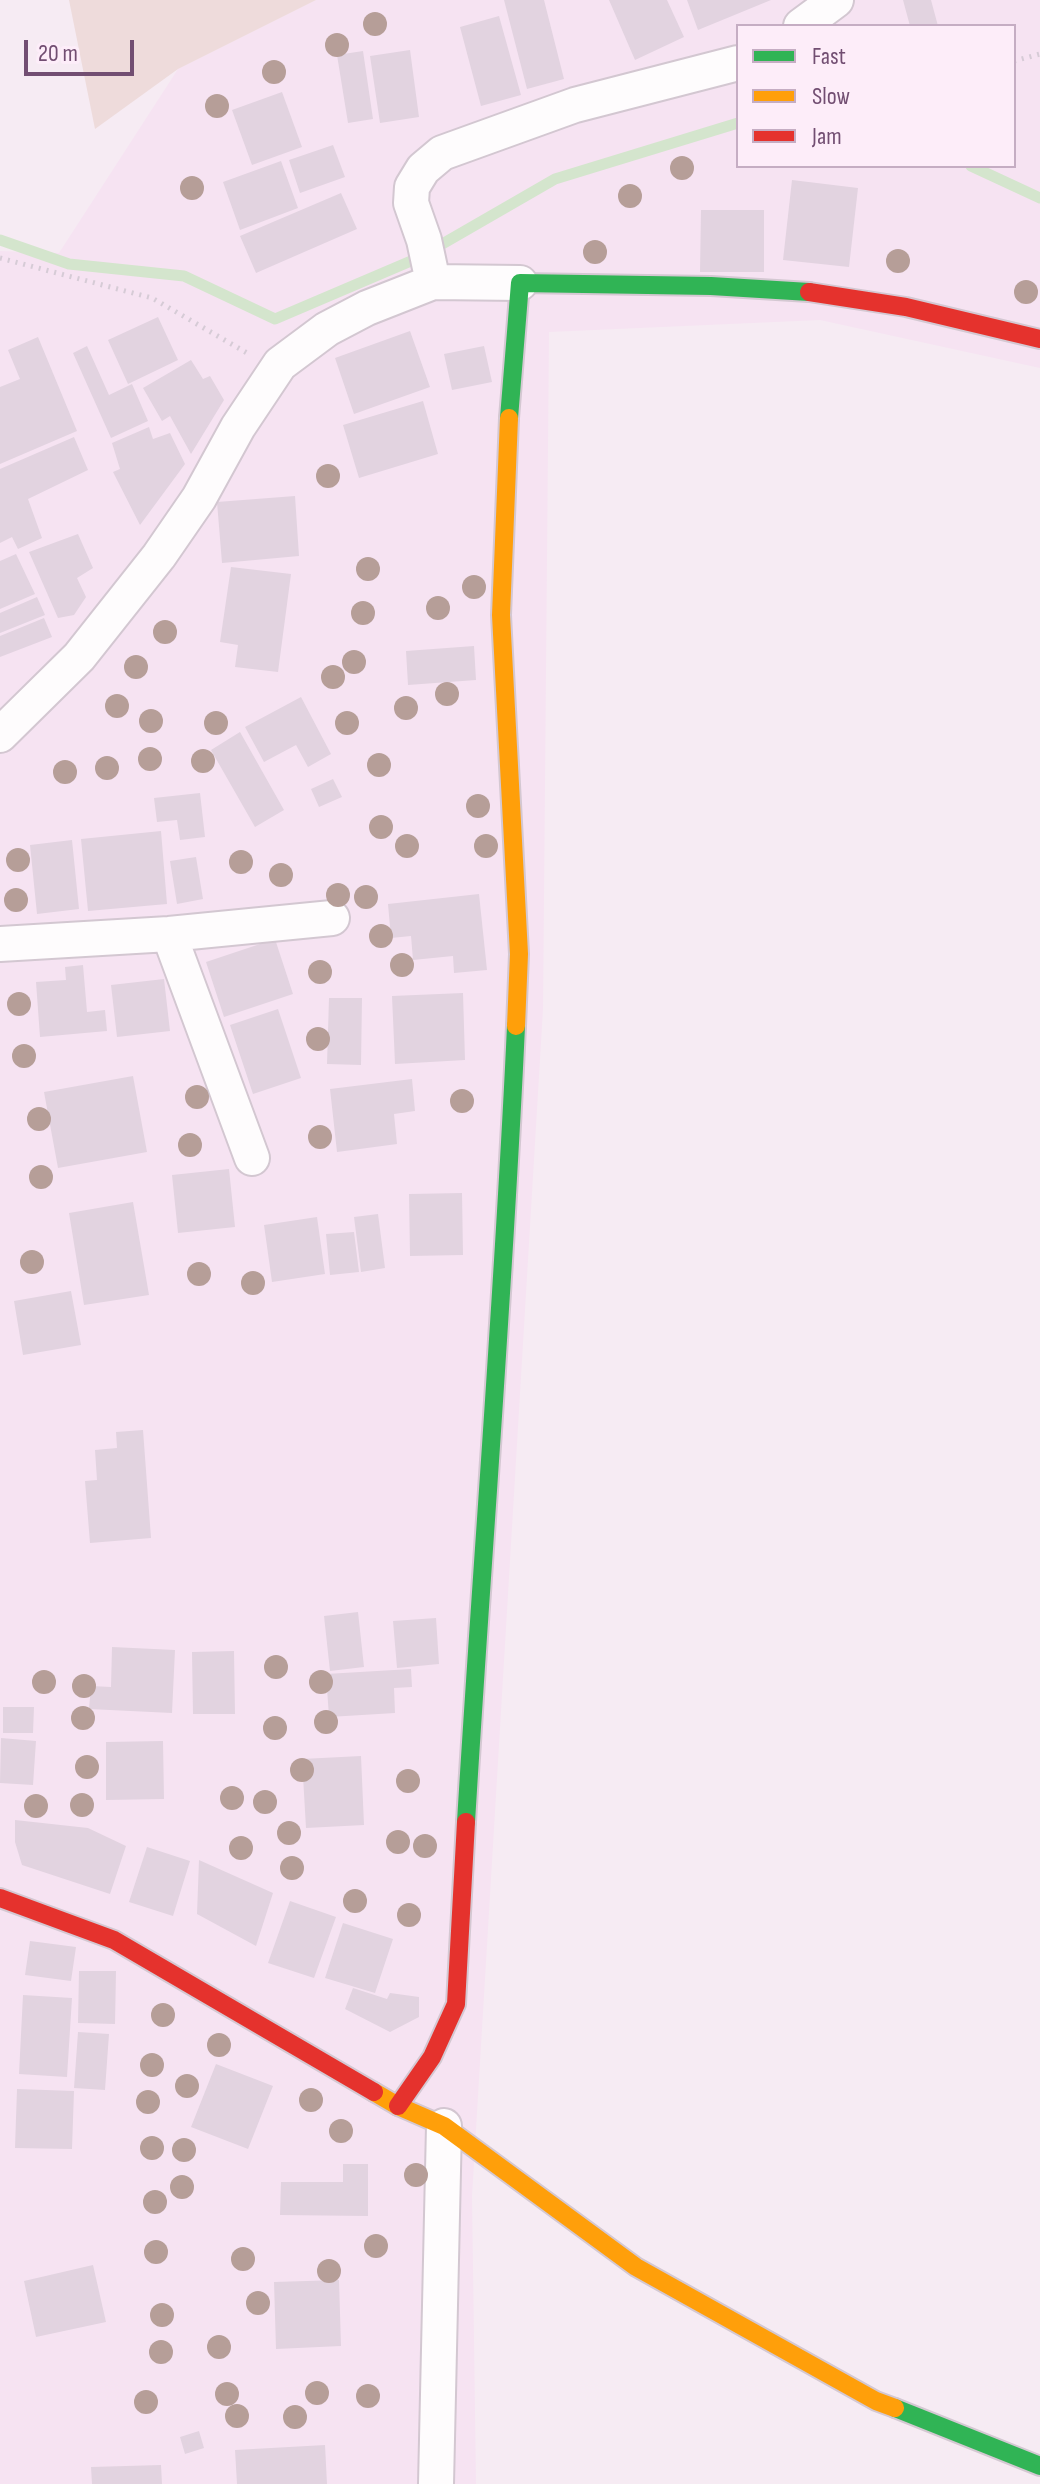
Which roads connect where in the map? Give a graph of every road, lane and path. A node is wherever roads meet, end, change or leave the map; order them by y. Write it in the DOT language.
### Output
graph roads {
  1 [pos="836,0"];
  2 [pos="804,24"];
  3 [pos="1040,54"];
  4 [pos="1016,60"];
  5 [pos="736,64"];
  6 [pos="0,258"];
  7 [pos="433,282"];
  8 [pos="520,283"];
  9 [pos="1040,339"];
  10 [pos="280,364"];
  11 [pos="0,735"];
  12 [pos="332,918"];
  13 [pos="169,934"];
  14 [pos="0,944"];
  15 [pos="252,1158"];
  16 [pos="0,1898"];
  17 [pos="398,2106"];
  18 [pos="444,2126"];
  19 [pos="1040,2466"];
  20 [pos="436,2484"];
  1 -- 2 [label="street"];
  3 -- 4 [label="path"];
  5 -- 7 [label="street"];
  6 -- 10 [label="path"];
  7 -- 8 [label="street"];
  7 -- 10 [label="street"];
  8 -- 9 [label="street"];
  8 -- 17 [label="street"];
  10 -- 11 [label="street"];
  12 -- 13 [label="street"];
  13 -- 14 [label="street"];
  13 -- 15 [label="street"];
  16 -- 17 [label="street"];
  17 -- 18 [label="street"];
  18 -- 19 [label="street"];
  18 -- 20 [label="street"];
}
